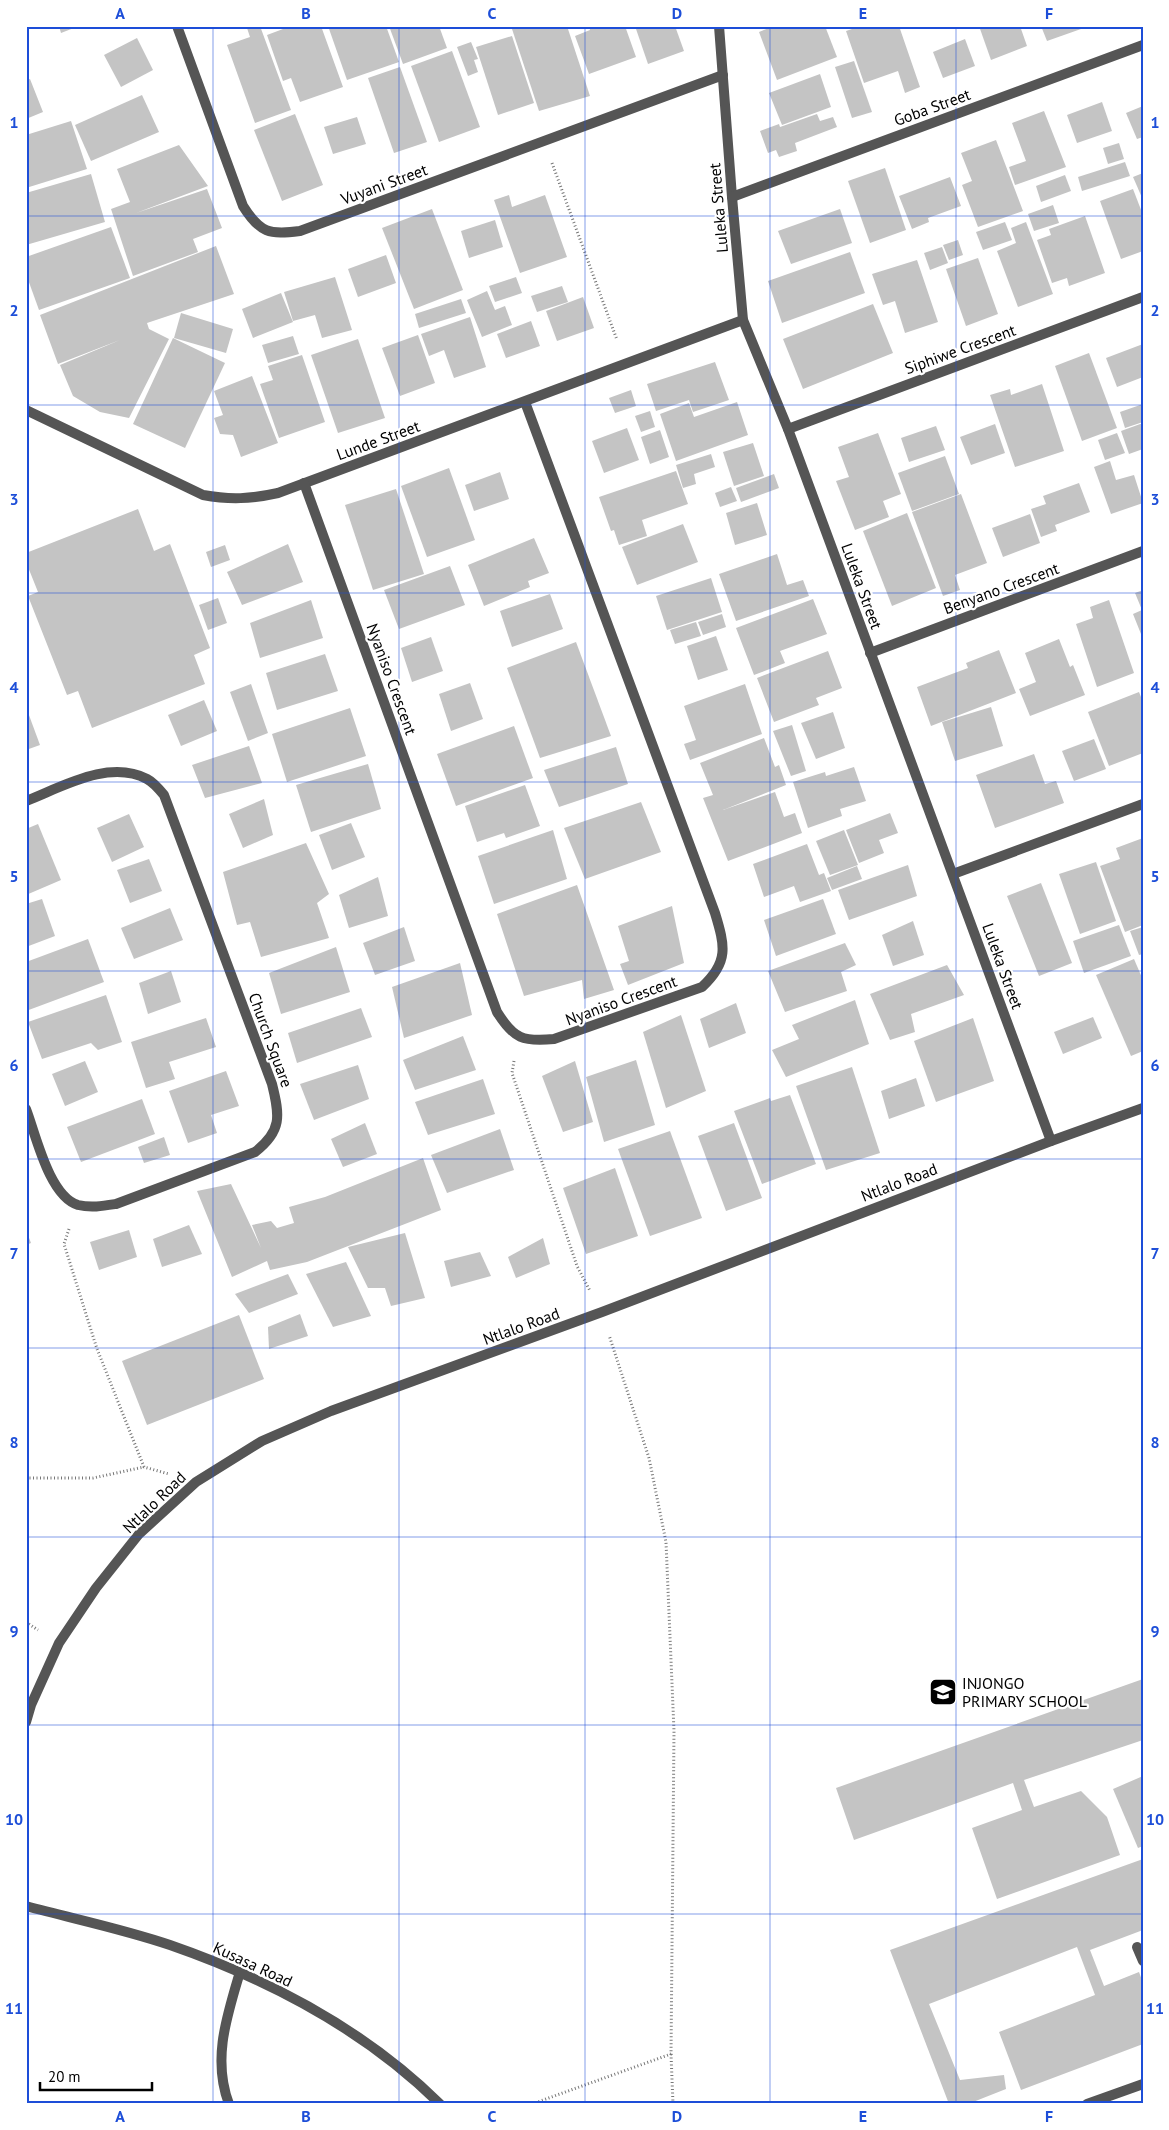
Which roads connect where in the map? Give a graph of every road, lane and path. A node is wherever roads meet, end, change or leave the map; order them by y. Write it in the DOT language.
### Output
graph roads {
  1 [pos="177,26"];
  2 [pos="719,26"];
  3 [pos="1143,45"];
  4 [pos="723,75"];
  5 [pos="544,141"];
  6 [pos="732,197"];
  7 [pos="1143,297"];
  8 [pos="743,320"];
  9 [pos="626,364"];
  10 [pos="525,402"];
  11 [pos="26,410"];
  12 [pos="788,429"];
  13 [pos="304,483"];
  14 [pos="1143,551"];
  15 [pos="870,653"];
  16 [pos="26,801"];
  17 [pos="1143,804"];
  18 [pos="953,874"];
  19 [pos="520,1039"];
  20 [pos="1143,1108"];
  21 [pos="26,1109"];
  22 [pos="1051,1140"];
  23 [pos="76,1204"];
  24 [pos="602,1312"];
  25 [pos="144,1466"];
  26 [pos="26,1478"];
  27 [pos="196,1482"];
  28 [pos="26,1722"];
  29 [pos="26,1906"];
  30 [pos="1137,1947"];
  31 [pos="1143,1961"];
  32 [pos="240,1972"];
  33 [pos="671,2054"];
  34 [pos="1143,2084"];
  35 [pos="230,2104"];
  36 [pos="440,2104"];
  37 [pos="532,2104"];
  38 [pos="673,2104"];
  39 [pos="1087,2104"];
  1 -- 5 [label="street, Vuyani Street"];
  2 -- 4 [label="street, Luleka Street"];
  3 -- 6 [label="street, Goba Street"];
  4 -- 5 [label="street, Vuyani Street"];
  4 -- 6 [label="street, Luleka Street"];
  5 -- 9 [label="path"];
  6 -- 8 [label="street, Luleka Street"];
  7 -- 12 [label="street, Siphiwe Crescent"];
  8 -- 9 [label="street, Lunde Street"];
  8 -- 12 [label="street, Luleka Street"];
  9 -- 10 [label="street, Lunde Street"];
  10 -- 13 [label="street, Lunde Street"];
  10 -- 19 [label="street, Nyaniso Crescent"];
  11 -- 13 [label="street, Lunde Street"];
  12 -- 15 [label="street, Luleka Street"];
  13 -- 19 [label="street, Nyaniso Crescent"];
  14 -- 15 [label="street, Benyano Crescent"];
  15 -- 18 [label="street, Luleka Street"];
  16 -- 23 [label="street, Church Square"];
  17 -- 18 [label="street"];
  18 -- 22 [label="street, Luleka Street"];
  19 -- 24 [label="path"];
  20 -- 22 [label="street, Ntlalo Road"];
  21 -- 23 [label="street"];
  22 -- 24 [label="street, Ntlalo Road"];
  23 -- 25 [label="path"];
  24 -- 27 [label="street, Ntlalo Road"];
  24 -- 33 [label="path"];
  25 -- 26 [label="path"];
  25 -- 27 [label="path"];
  27 -- 28 [label="street, Ntlalo Road"];
  29 -- 32 [label="street, Kusasa Road"];
  30 -- 31 [label="street"];
  32 -- 35 [label="street"];
  32 -- 36 [label="street, Kusasa Road"];
  33 -- 37 [label="path"];
  33 -- 38 [label="path"];
  34 -- 39 [label="street"];
}
